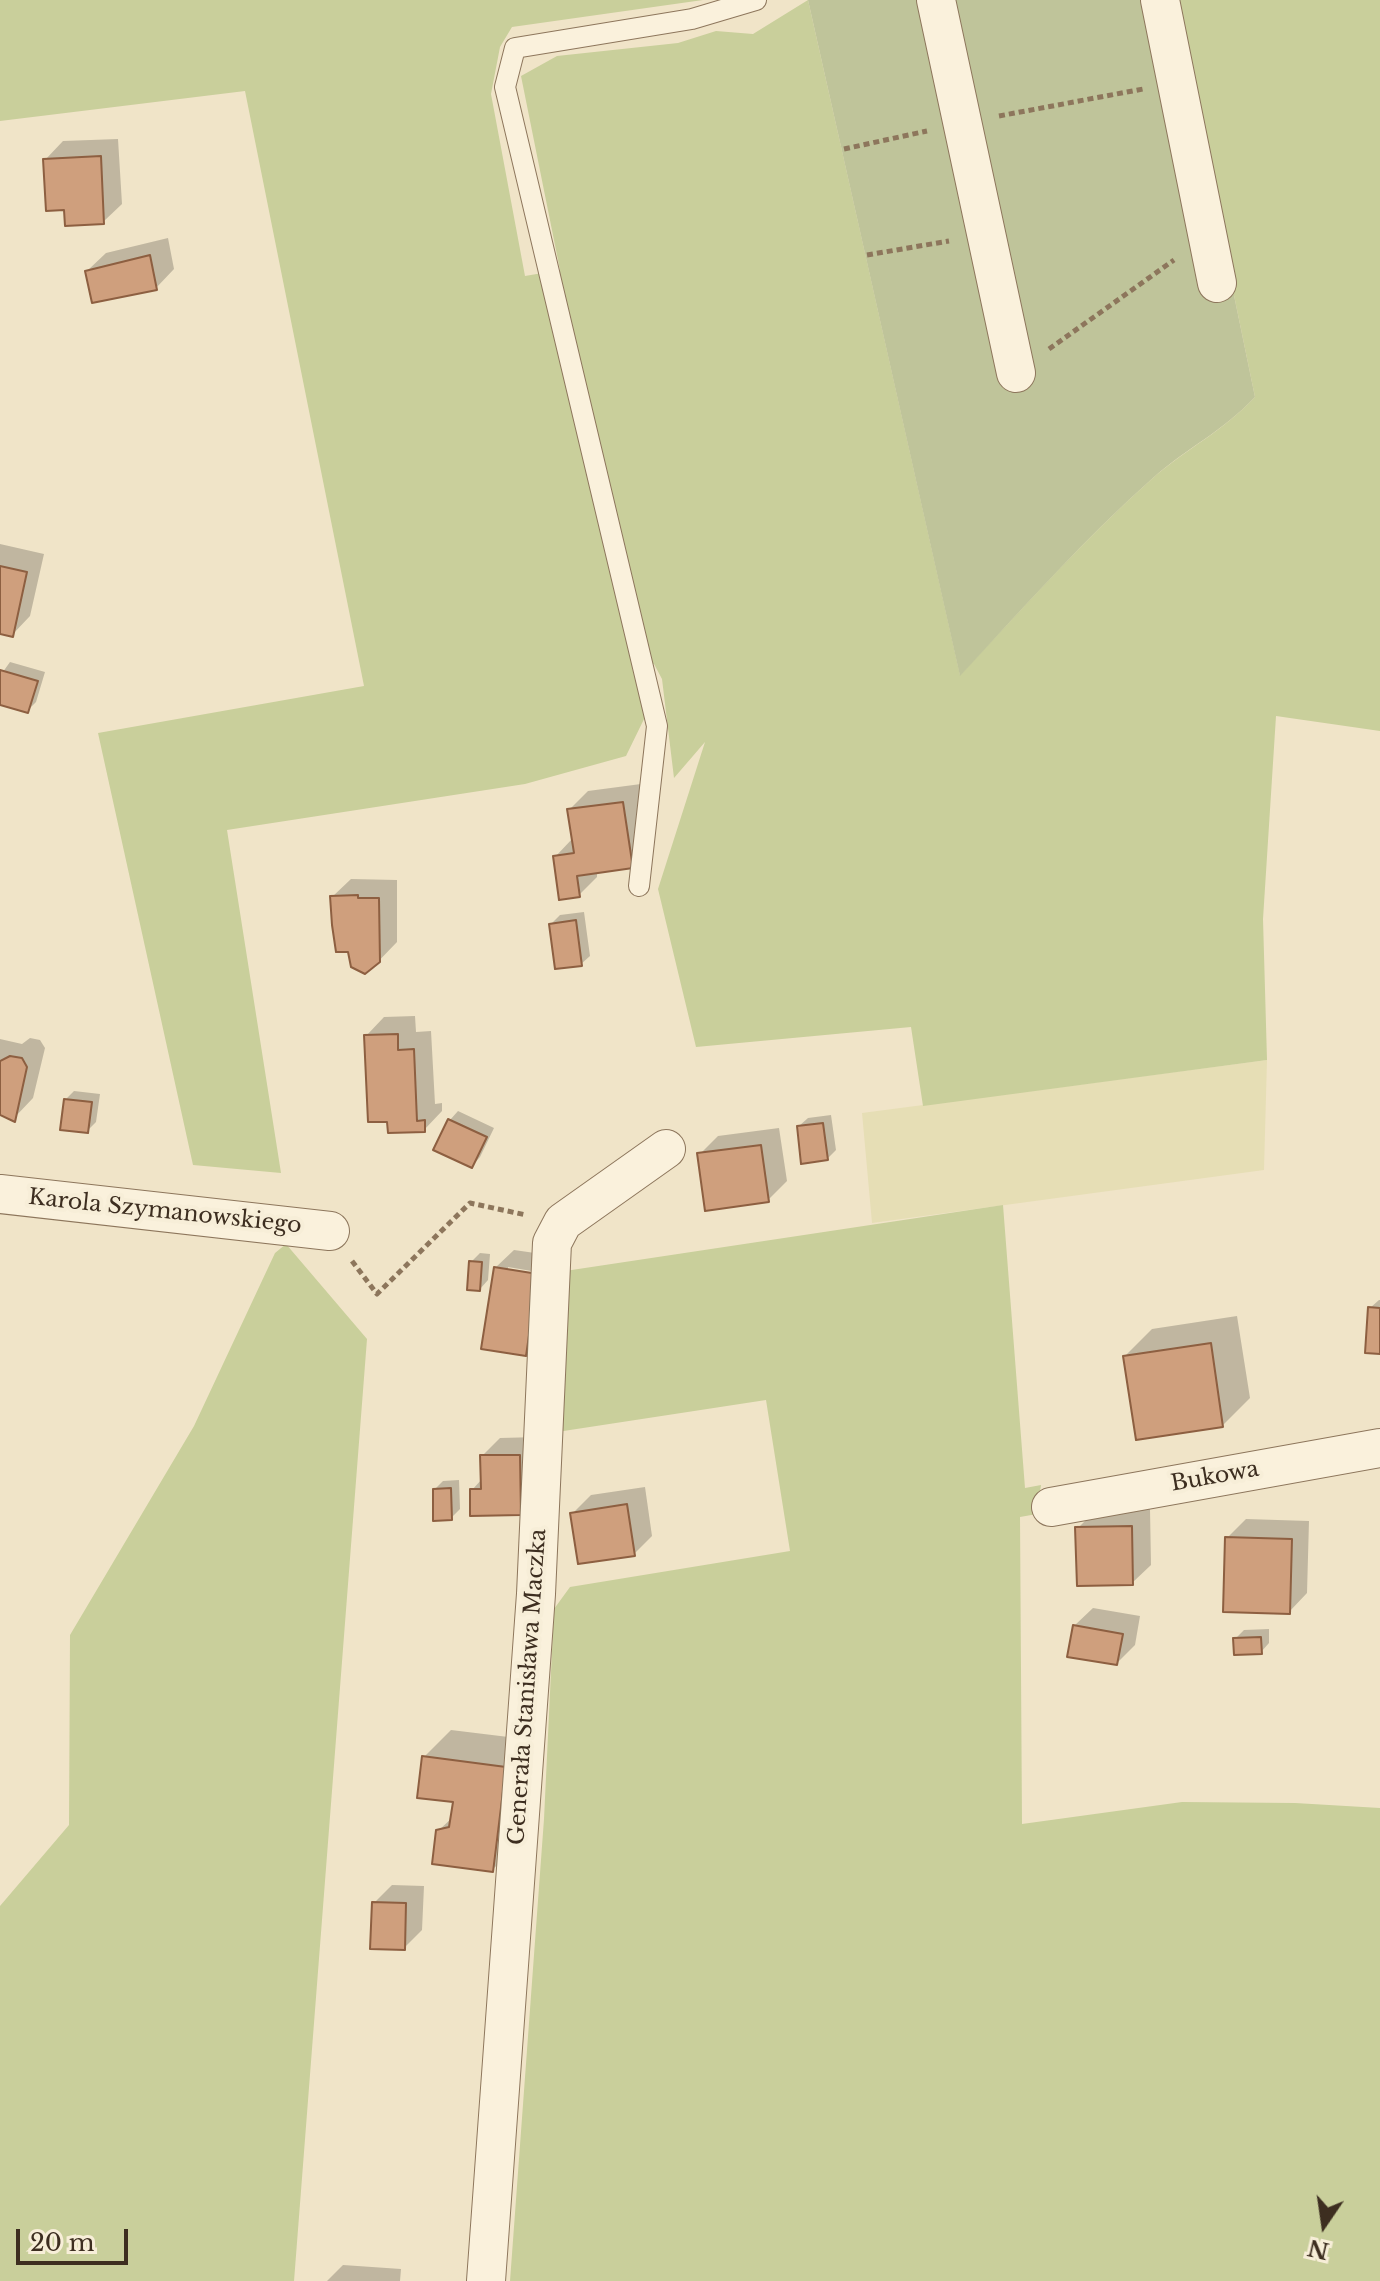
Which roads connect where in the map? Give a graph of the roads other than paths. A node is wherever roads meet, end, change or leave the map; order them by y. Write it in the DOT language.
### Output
graph roads {
  1 [pos="756,0"];
  2 [pos="936,0"];
  3 [pos="1160,0"];
  4 [pos="1217,283"];
  5 [pos="1016,373"];
  6 [pos="639,886"];
  7 [pos="666,1149"];
  8 [pos="0,1194"];
  9 [pos="330,1231"];
  10 [pos="1380,1448"];
  11 [pos="1051,1507"];
  12 [pos="486,2281"];
  1 -- 6 [label="lane"];
  2 -- 5 [label="street"];
  3 -- 4 [label="street"];
  7 -- 12 [label="street, Generała Stanisława Maczka"];
  8 -- 9 [label="street, Karola Szymanowskiego"];
  10 -- 11 [label="street, Bukowa"];
}
